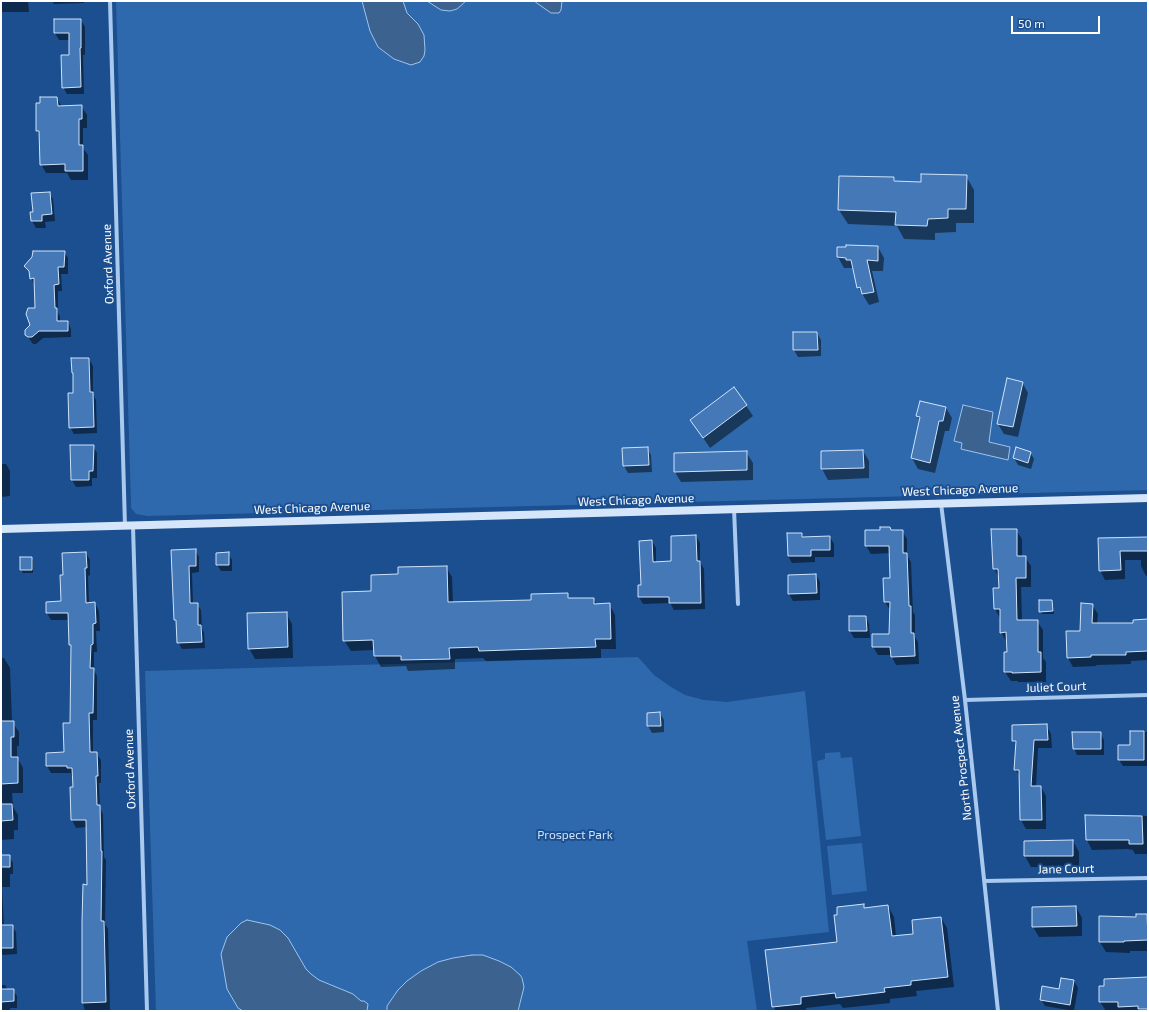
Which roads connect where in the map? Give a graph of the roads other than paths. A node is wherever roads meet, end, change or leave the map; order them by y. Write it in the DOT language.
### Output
graph roads {
  1 [pos="110,1"];
  2 [pos="1148,498"];
  3 [pos="941,503"];
  4 [pos="734,509"];
  5 [pos="129,526"];
  6 [pos="1,529"];
  7 [pos="738,604"];
  8 [pos="1148,695"];
  9 [pos="965,700"];
  10 [pos="1148,878"];
  11 [pos="984,881"];
  12 [pos="147,1011"];
  13 [pos="998,1011"];
  1 -- 5 [label="street, Oxford Avenue"];
  2 -- 3 [label="main road, West Chicago Avenue"];
  3 -- 4 [label="main road, West Chicago Avenue"];
  3 -- 9 [label="street, North Prospect Avenue"];
  4 -- 5 [label="main road, West Chicago Avenue"];
  4 -- 7 [label="street"];
  5 -- 6 [label="main road, West Chicago Avenue"];
  5 -- 12 [label="street, Oxford Avenue"];
  8 -- 9 [label="street, Juliet Court"];
  9 -- 11 [label="street, North Prospect Avenue"];
  10 -- 11 [label="street, Jane Court"];
  11 -- 13 [label="street, North Prospect Avenue"];
}
